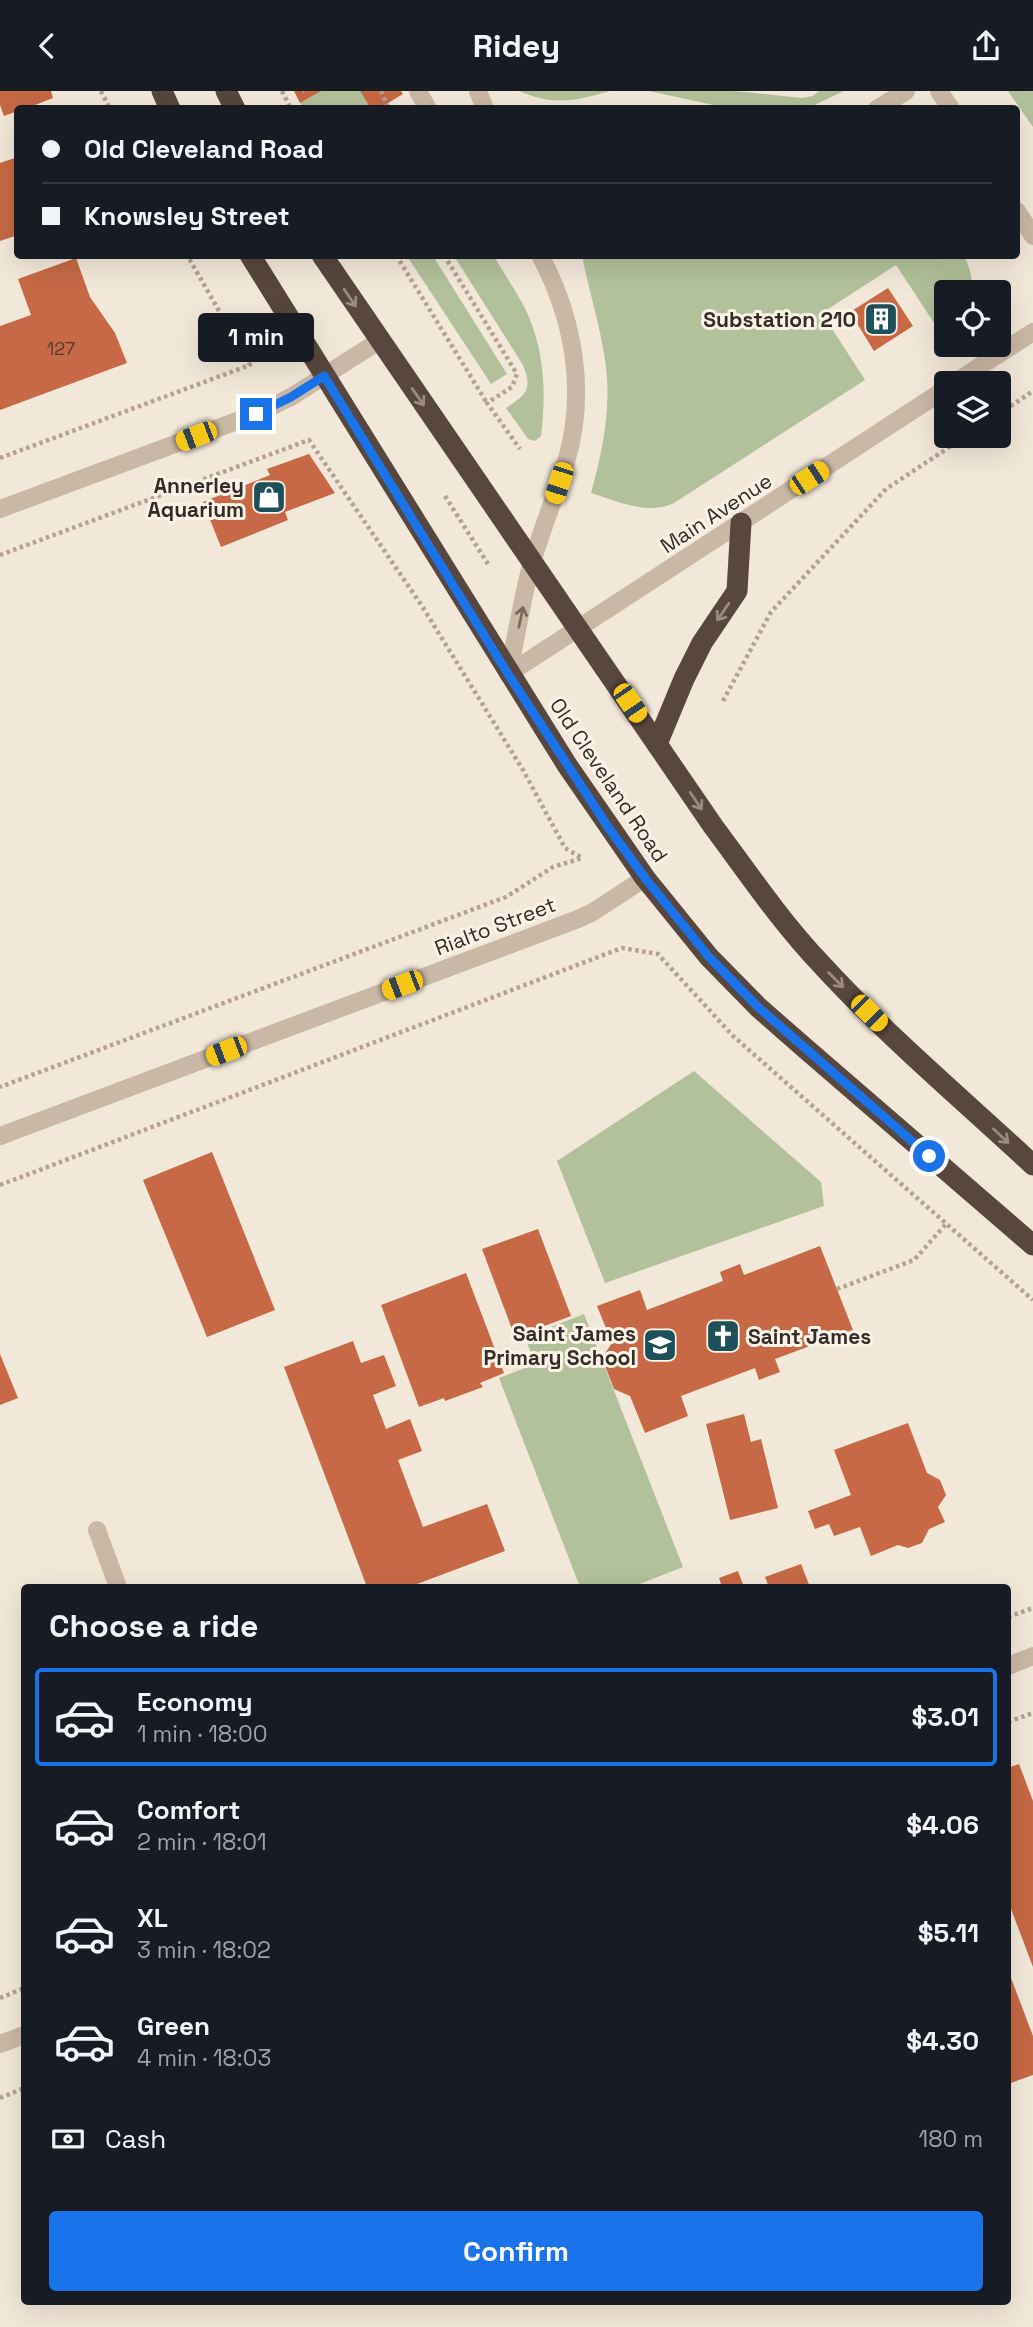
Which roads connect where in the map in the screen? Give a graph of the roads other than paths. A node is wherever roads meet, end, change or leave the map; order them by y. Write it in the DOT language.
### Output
graph roads {
  1 [pos="906,91"];
  2 [pos="883,105"];
  3 [pos="1020,216"];
  4 [pos="1033,236"];
  5 [pos="252,259"];
  6 [pos="325,259"];
  7 [pos="542,259"];
  8 [pos="1033,332"];
  9 [pos="379,341"];
  10 [pos="973,371"];
  11 [pos="324,376"];
  12 [pos="934,397"];
  13 [pos="0,509"];
  14 [pos="741,523"];
  15 [pos="533,561"];
  16 [pos="579,629"];
  17 [pos="508,674"];
  18 [pos="657,744"];
  19 [pos="645,878"];
  20 [pos="0,1136"];
  21 [pos="1033,1165"];
  22 [pos="1033,1245"];
  23 [pos="97,1530"];
  24 [pos="117,1584"];
  25 [pos="1033,1656"];
  26 [pos="1011,1665"];
  27 [pos="21,2036"];
  28 [pos="0,2044"];
  1 -- 2 [label="street"];
  3 -- 4 [label="street"];
  5 -- 11 [label="highway, Old Cleveland Road"];
  6 -- 9 [label="highway, one-way"];
  7 -- 15 [label="street"];
  8 -- 10 [label="street"];
  9 -- 11 [label="street"];
  9 -- 15 [label="highway, one-way"];
  11 -- 13 [label="street"];
  11 -- 17 [label="highway, Old Cleveland Road"];
  12 -- 14 [label="street, Main Avenue"];
  14 -- 16 [label="street, Main Avenue"];
  14 -- 18 [label="highway, one-way"];
  15 -- 16 [label="highway"];
  17 -- 15 [label="street, one-way"];
  16 -- 17 [label="street, Main Avenue"];
  16 -- 18 [label="highway"];
  17 -- 19 [label="highway, Old Cleveland Road"];
  18 -- 21 [label="highway, one-way"];
  19 -- 20 [label="street, Rialto Street"];
  19 -- 22 [label="highway, Old Cleveland Road"];
  23 -- 24 [label="street"];
  25 -- 26 [label="street"];
  27 -- 28 [label="street"];
}
